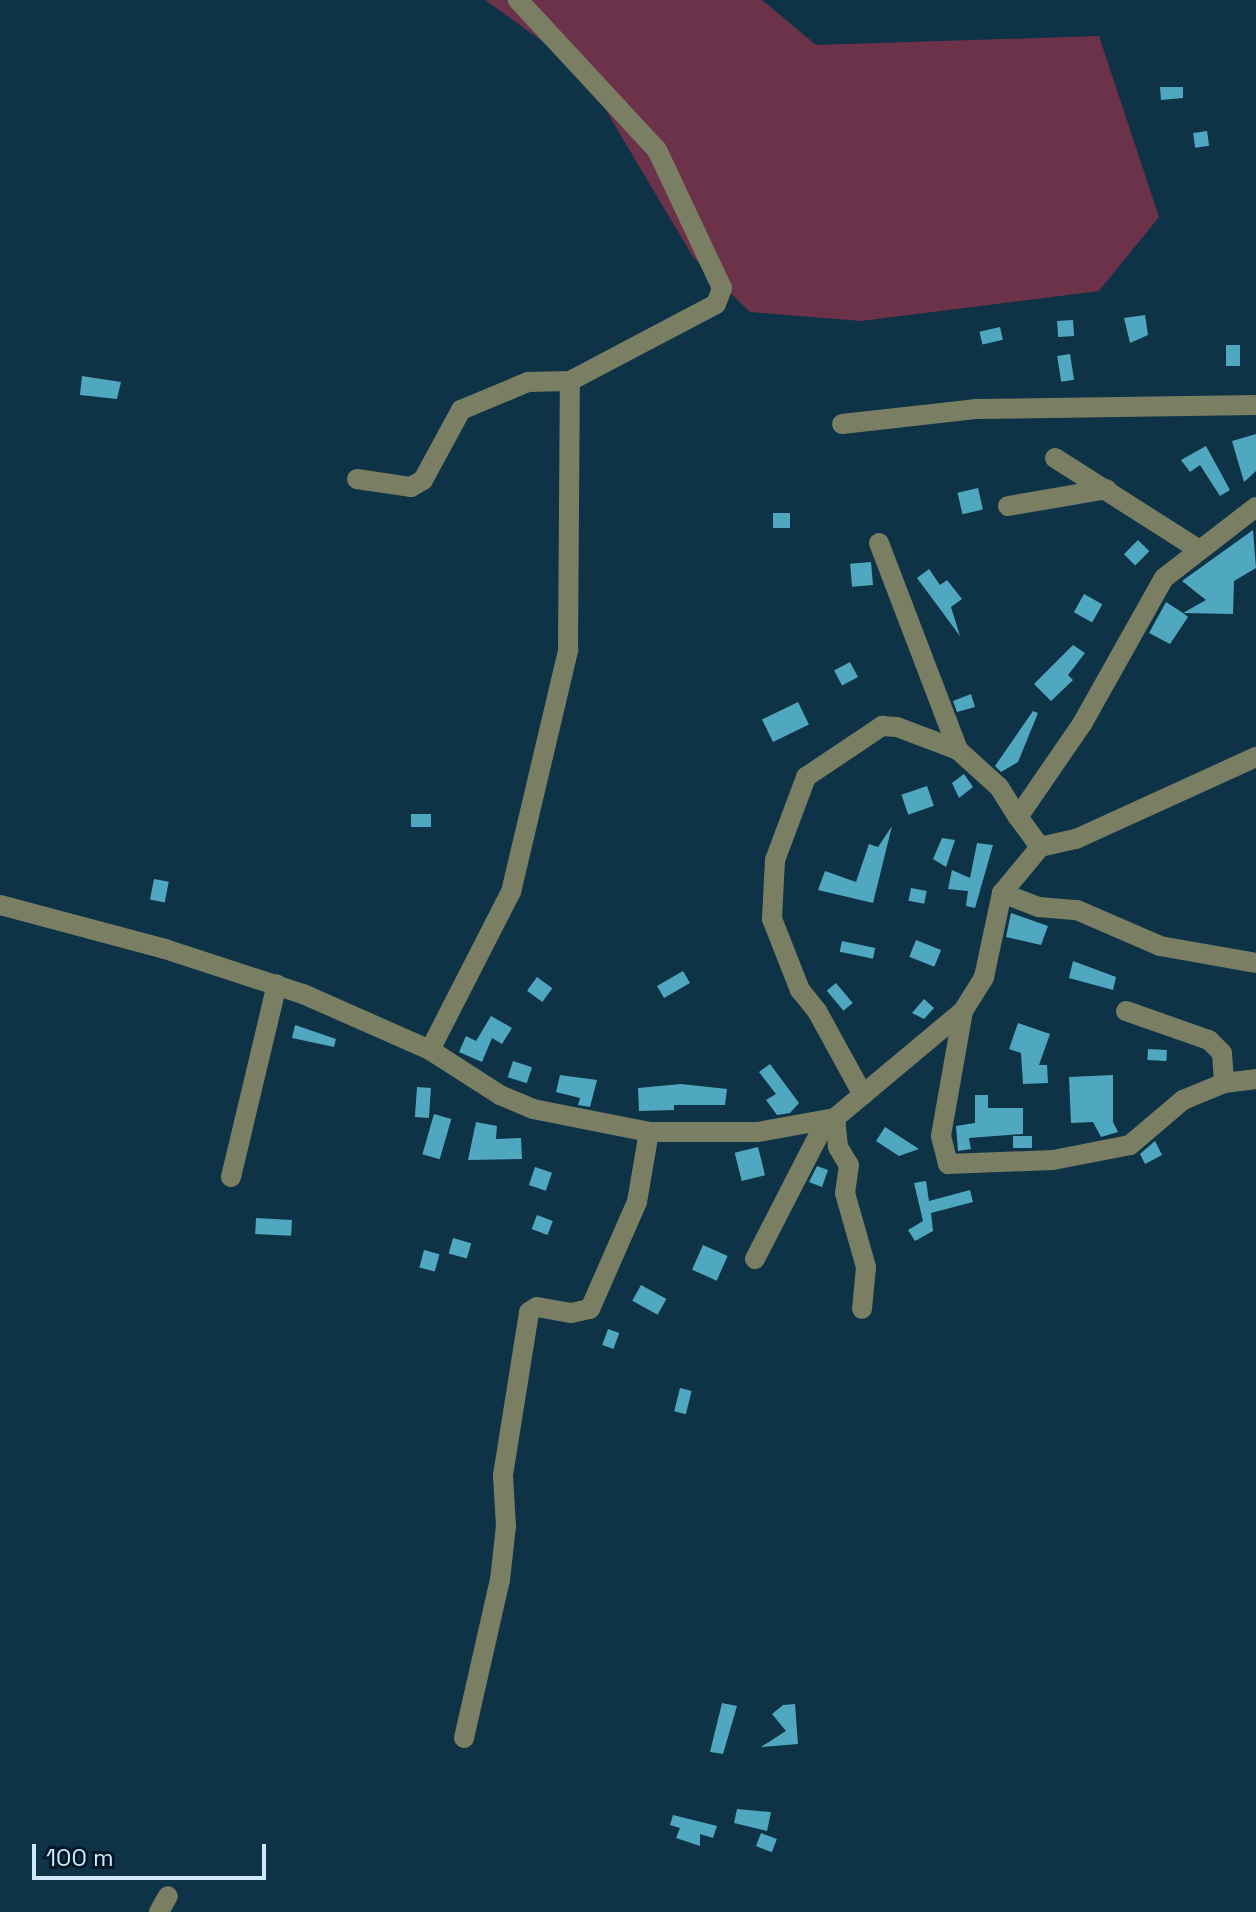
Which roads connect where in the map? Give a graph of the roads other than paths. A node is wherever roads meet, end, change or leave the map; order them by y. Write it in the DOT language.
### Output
graph roads {
  1 [pos="518,0"];
  2 [pos="570,381"];
  3 [pos="1256,405"];
  4 [pos="842,424"];
  5 [pos="1055,458"];
  6 [pos="357,479"];
  7 [pos="1107,489"];
  8 [pos="1008,506"];
  9 [pos="1256,507"];
  10 [pos="879,543"];
  11 [pos="1198,549"];
  12 [pos="958,750"];
  13 [pos="1256,757"];
  14 [pos="1018,817"];
  15 [pos="1040,847"];
  16 [pos="1002,893"];
  17 [pos="0,905"];
  18 [pos="1256,963"];
  19 [pos="277,984"];
  20 [pos="963,1011"];
  21 [pos="1126,1011"];
  22 [pos="430,1050"];
  23 [pos="1256,1079"];
  24 [pos="1224,1083"];
  25 [pos="863,1095"];
  26 [pos="830,1120"];
  27 [pos="649,1132"];
  28 [pos="231,1177"];
  29 [pos="755,1259"];
  30 [pos="862,1309"];
  31 [pos="464,1738"];
  1 -- 2 [label="street"];
  2 -- 6 [label="street"];
  2 -- 22 [label="street"];
  3 -- 4 [label="street"];
  5 -- 7 [label="street"];
  7 -- 8 [label="street"];
  7 -- 11 [label="street"];
  9 -- 11 [label="street"];
  10 -- 12 [label="street"];
  11 -- 14 [label="street"];
  12 -- 14 [label="street"];
  12 -- 25 [label="street"];
  13 -- 15 [label="street"];
  14 -- 15 [label="street"];
  15 -- 16 [label="street"];
  16 -- 18 [label="street"];
  16 -- 20 [label="street"];
  17 -- 19 [label="street"];
  19 -- 22 [label="street"];
  19 -- 28 [label="street"];
  20 -- 24 [label="street"];
  20 -- 25 [label="street"];
  21 -- 24 [label="street"];
  22 -- 27 [label="street"];
  23 -- 24 [label="street"];
  25 -- 26 [label="street"];
  26 -- 27 [label="street"];
  26 -- 29 [label="street"];
  26 -- 30 [label="street"];
  27 -- 31 [label="street"];
}
